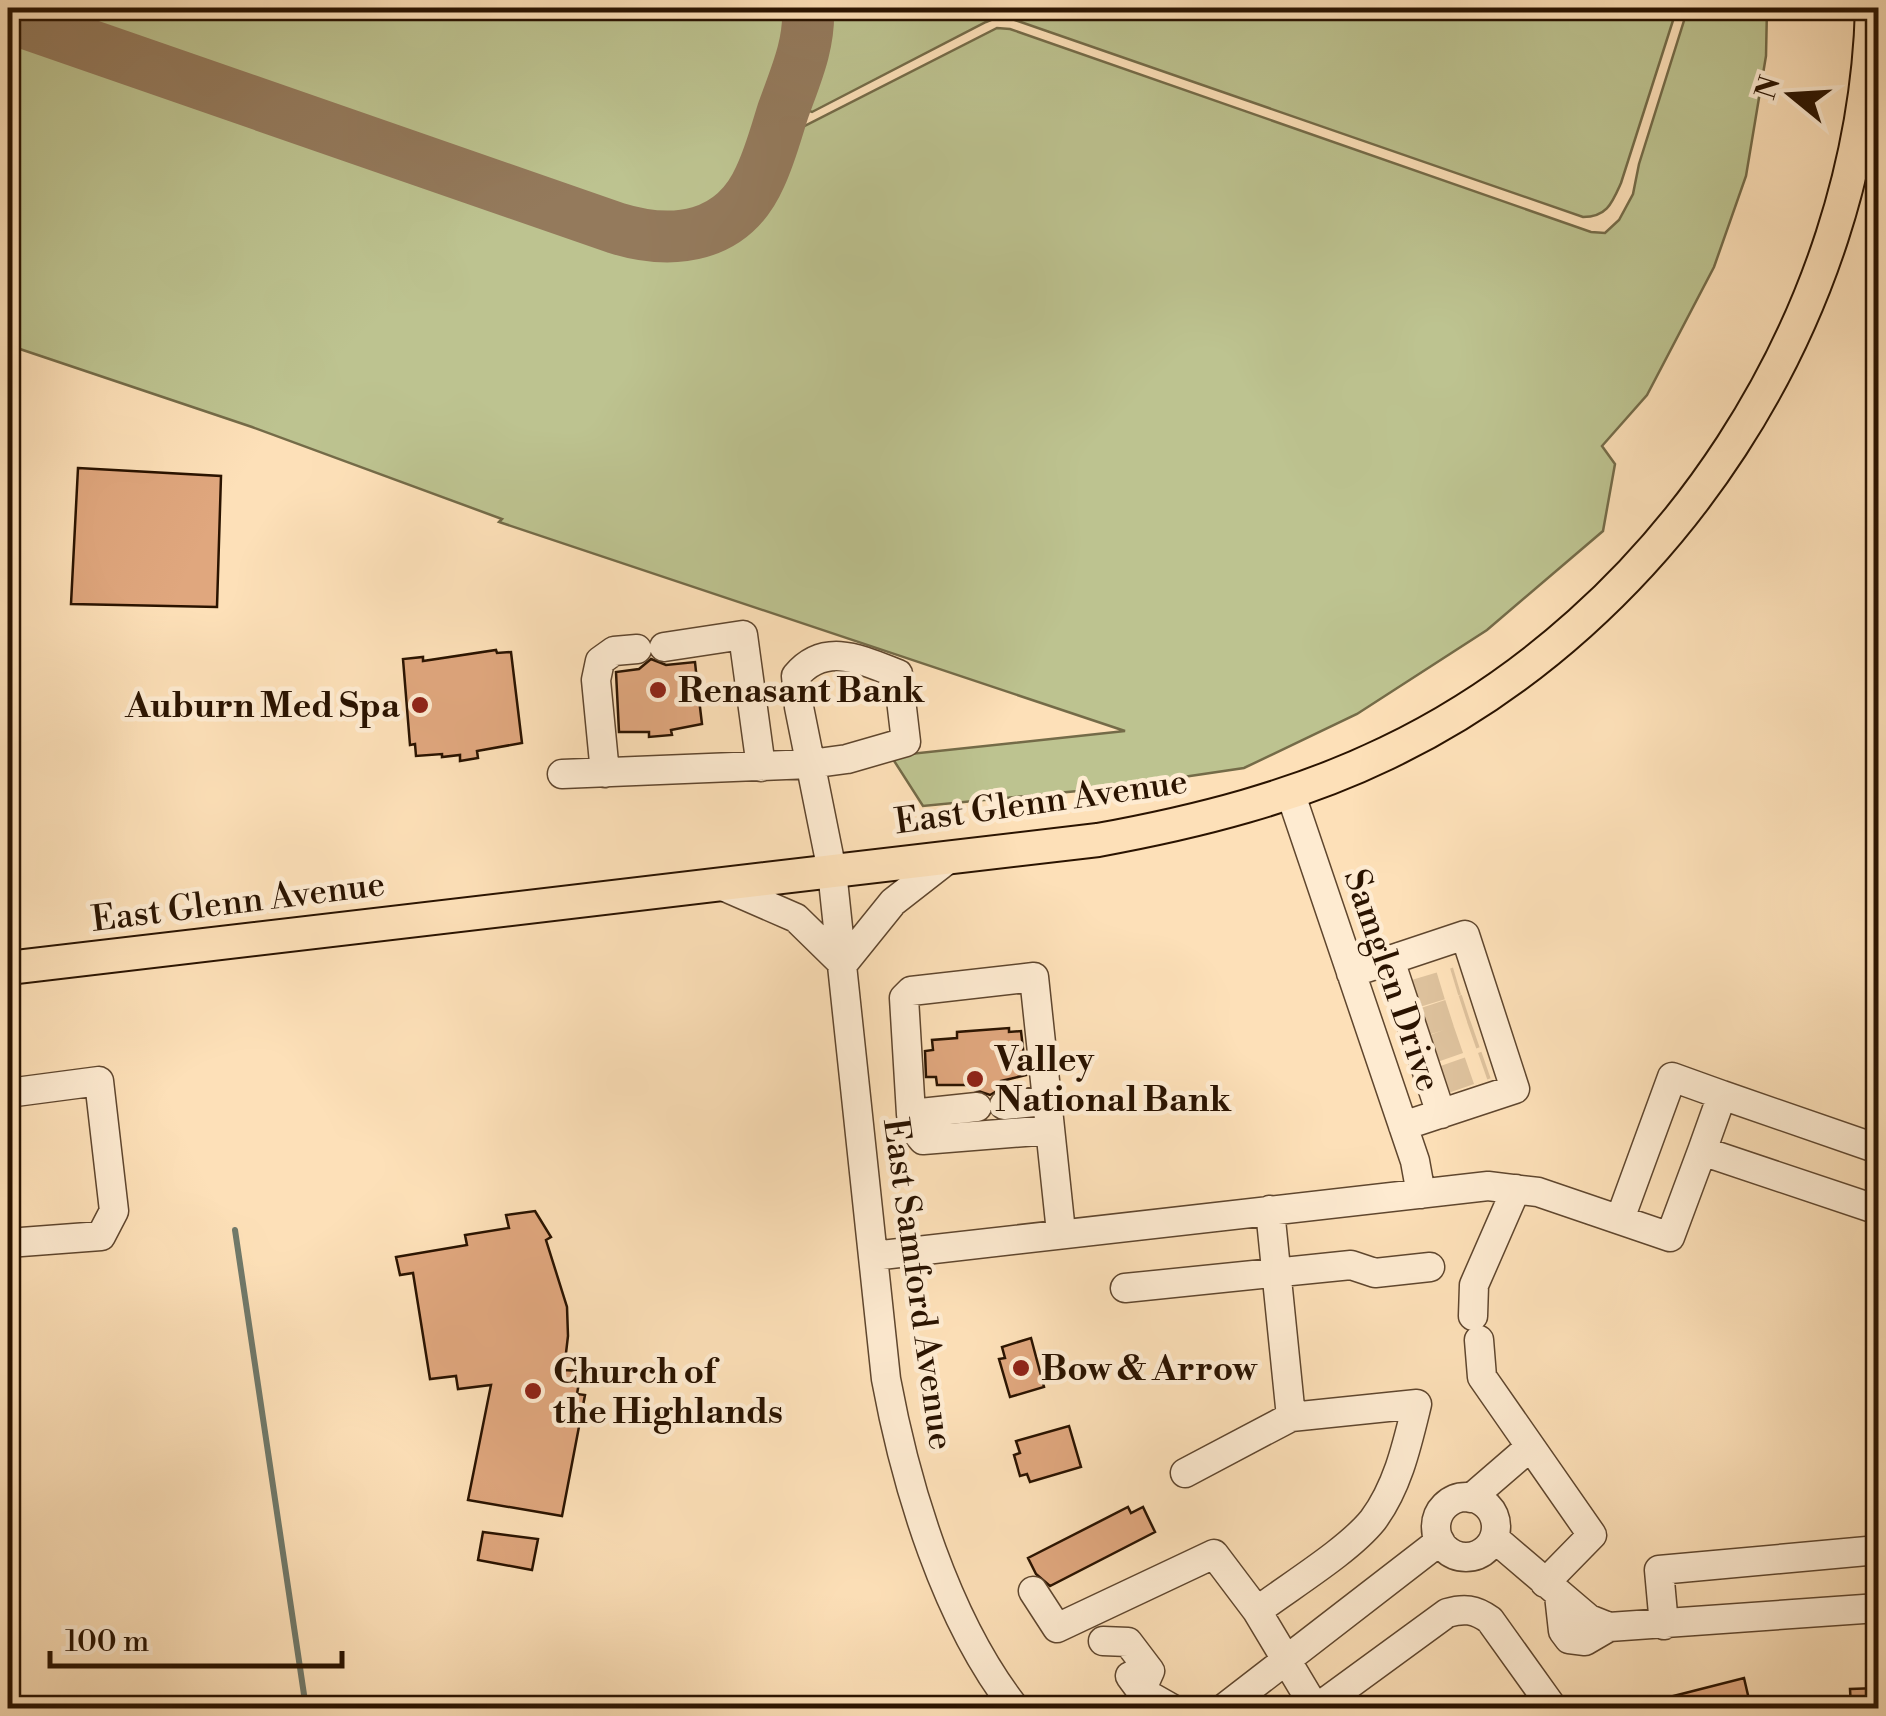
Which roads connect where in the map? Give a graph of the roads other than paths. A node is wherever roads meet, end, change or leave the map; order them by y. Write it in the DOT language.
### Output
graph roads {
  1 [pos="1872,8"];
  2 [pos="810,764"];
  3 [pos="761,768"];
  4 [pos="606,773"];
  5 [pos="562,774"];
  6 [pos="1290,792"];
  7 [pos="952,856"];
  8 [pos="832,872"];
  9 [pos="716,884"];
  10 [pos="1390,960"];
  11 [pos="843,964"];
  12 [pos="8,968"];
  13 [pos="1352,973"];
  14 [pos="8,1094"];
  15 [pos="1722,1094"];
  16 [pos="1045,1101"];
  17 [pos="911,1114"];
  18 [pos="1442,1114"];
  19 [pos="1403,1126"];
  20 [pos="1050,1130"];
  21 [pos="1878,1149"];
  22 [pos="1702,1151"];
  23 [pos="1516,1189"];
  24 [pos="1420,1194"];
  25 [pos="1270,1210"];
  26 [pos="1878,1210"];
  27 [pos="1620,1220"];
  28 [pos="1061,1232"];
  29 [pos="8,1243"];
  30 [pos="873,1256"];
  31 [pos="1430,1266"];
  32 [pos="1276,1271"];
  33 [pos="1125,1288"];
  34 [pos="1291,1416"];
  35 [pos="1530,1447"];
  36 [pos="1185,1473"];
  37 [pos="1471,1498"];
  38 [pos="1494,1538"];
  39 [pos="1440,1542"];
  40 [pos="1878,1550"];
  41 [pos="1552,1589"];
  42 [pos="1033,1591"];
  43 [pos="1878,1608"];
  44 [pos="1257,1611"];
  45 [pos="1084,1616"];
  46 [pos="1664,1625"];
  47 [pos="1286,1662"];
  48 [pos="1014,1708"];
  49 [pos="1172,1708"];
  50 [pos="1224,1708"];
  51 [pos="1316,1708"];
  52 [pos="1554,1708"];
  1 -- 6 [label="main road, East Glenn Avenue"];
  2 -- 2 [label="street, East Samford Avenue"];
  2 -- 3 [label="street"];
  2 -- 8 [label="street, East Samford Avenue"];
  3 -- 4 [label="street"];
  3 -- 4 [label="street"];
  4 -- 5 [label="street"];
  6 -- 7 [label="main road, East Glenn Avenue"];
  6 -- 13 [label="street, Samglen Drive"];
  7 -- 8 [label="main road, East Glenn Avenue"];
  7 -- 11 [label="street"];
  8 -- 9 [label="main road, East Glenn Avenue"];
  8 -- 11 [label="street, East Samford Avenue"];
  9 -- 11 [label="street"];
  9 -- 12 [label="main road, East Glenn Avenue"];
  10 -- 13 [label="street"];
  10 -- 18 [label="street"];
  10 -- 18 [label="street"];
  11 -- 30 [label="street, East Samford Avenue"];
  13 -- 19 [label="street, Samglen Drive"];
  14 -- 29 [label="street"];
  15 -- 21 [label="street"];
  15 -- 22 [label="street"];
  15 -- 27 [label="street"];
  16 -- 17 [label="street"];
  16 -- 17 [label="street"];
  16 -- 20 [label="street"];
  17 -- 20 [label="street"];
  18 -- 19 [label="street"];
  19 -- 24 [label="street, Samglen Drive"];
  20 -- 28 [label="street"];
  22 -- 26 [label="street"];
  22 -- 27 [label="street"];
  23 -- 24 [label="street"];
  23 -- 27 [label="street"];
  23 -- 35 [label="street"];
  24 -- 25 [label="street"];
  25 -- 28 [label="street"];
  25 -- 32 [label="street"];
  28 -- 30 [label="street"];
  30 -- 48 [label="street, East Samford Avenue"];
  31 -- 32 [label="street"];
  32 -- 33 [label="street"];
  32 -- 34 [label="street"];
  34 -- 36 [label="street"];
  34 -- 44 [label="street"];
  35 -- 37 [label="street"];
  35 -- 41 [label="street"];
  37 -- 38 [label="street"];
  37 -- 39 [label="street"];
  38 -- 39 [label="street"];
  38 -- 41 [label="street"];
  39 -- 47 [label="street"];
  40 -- 46 [label="street"];
  41 -- 46 [label="street"];
  42 -- 45 [label="street"];
  43 -- 46 [label="street"];
  44 -- 45 [label="street"];
  44 -- 47 [label="street"];
  45 -- 49 [label="street"];
  47 -- 50 [label="street"];
  47 -- 51 [label="street"];
  51 -- 52 [label="street"];
}
